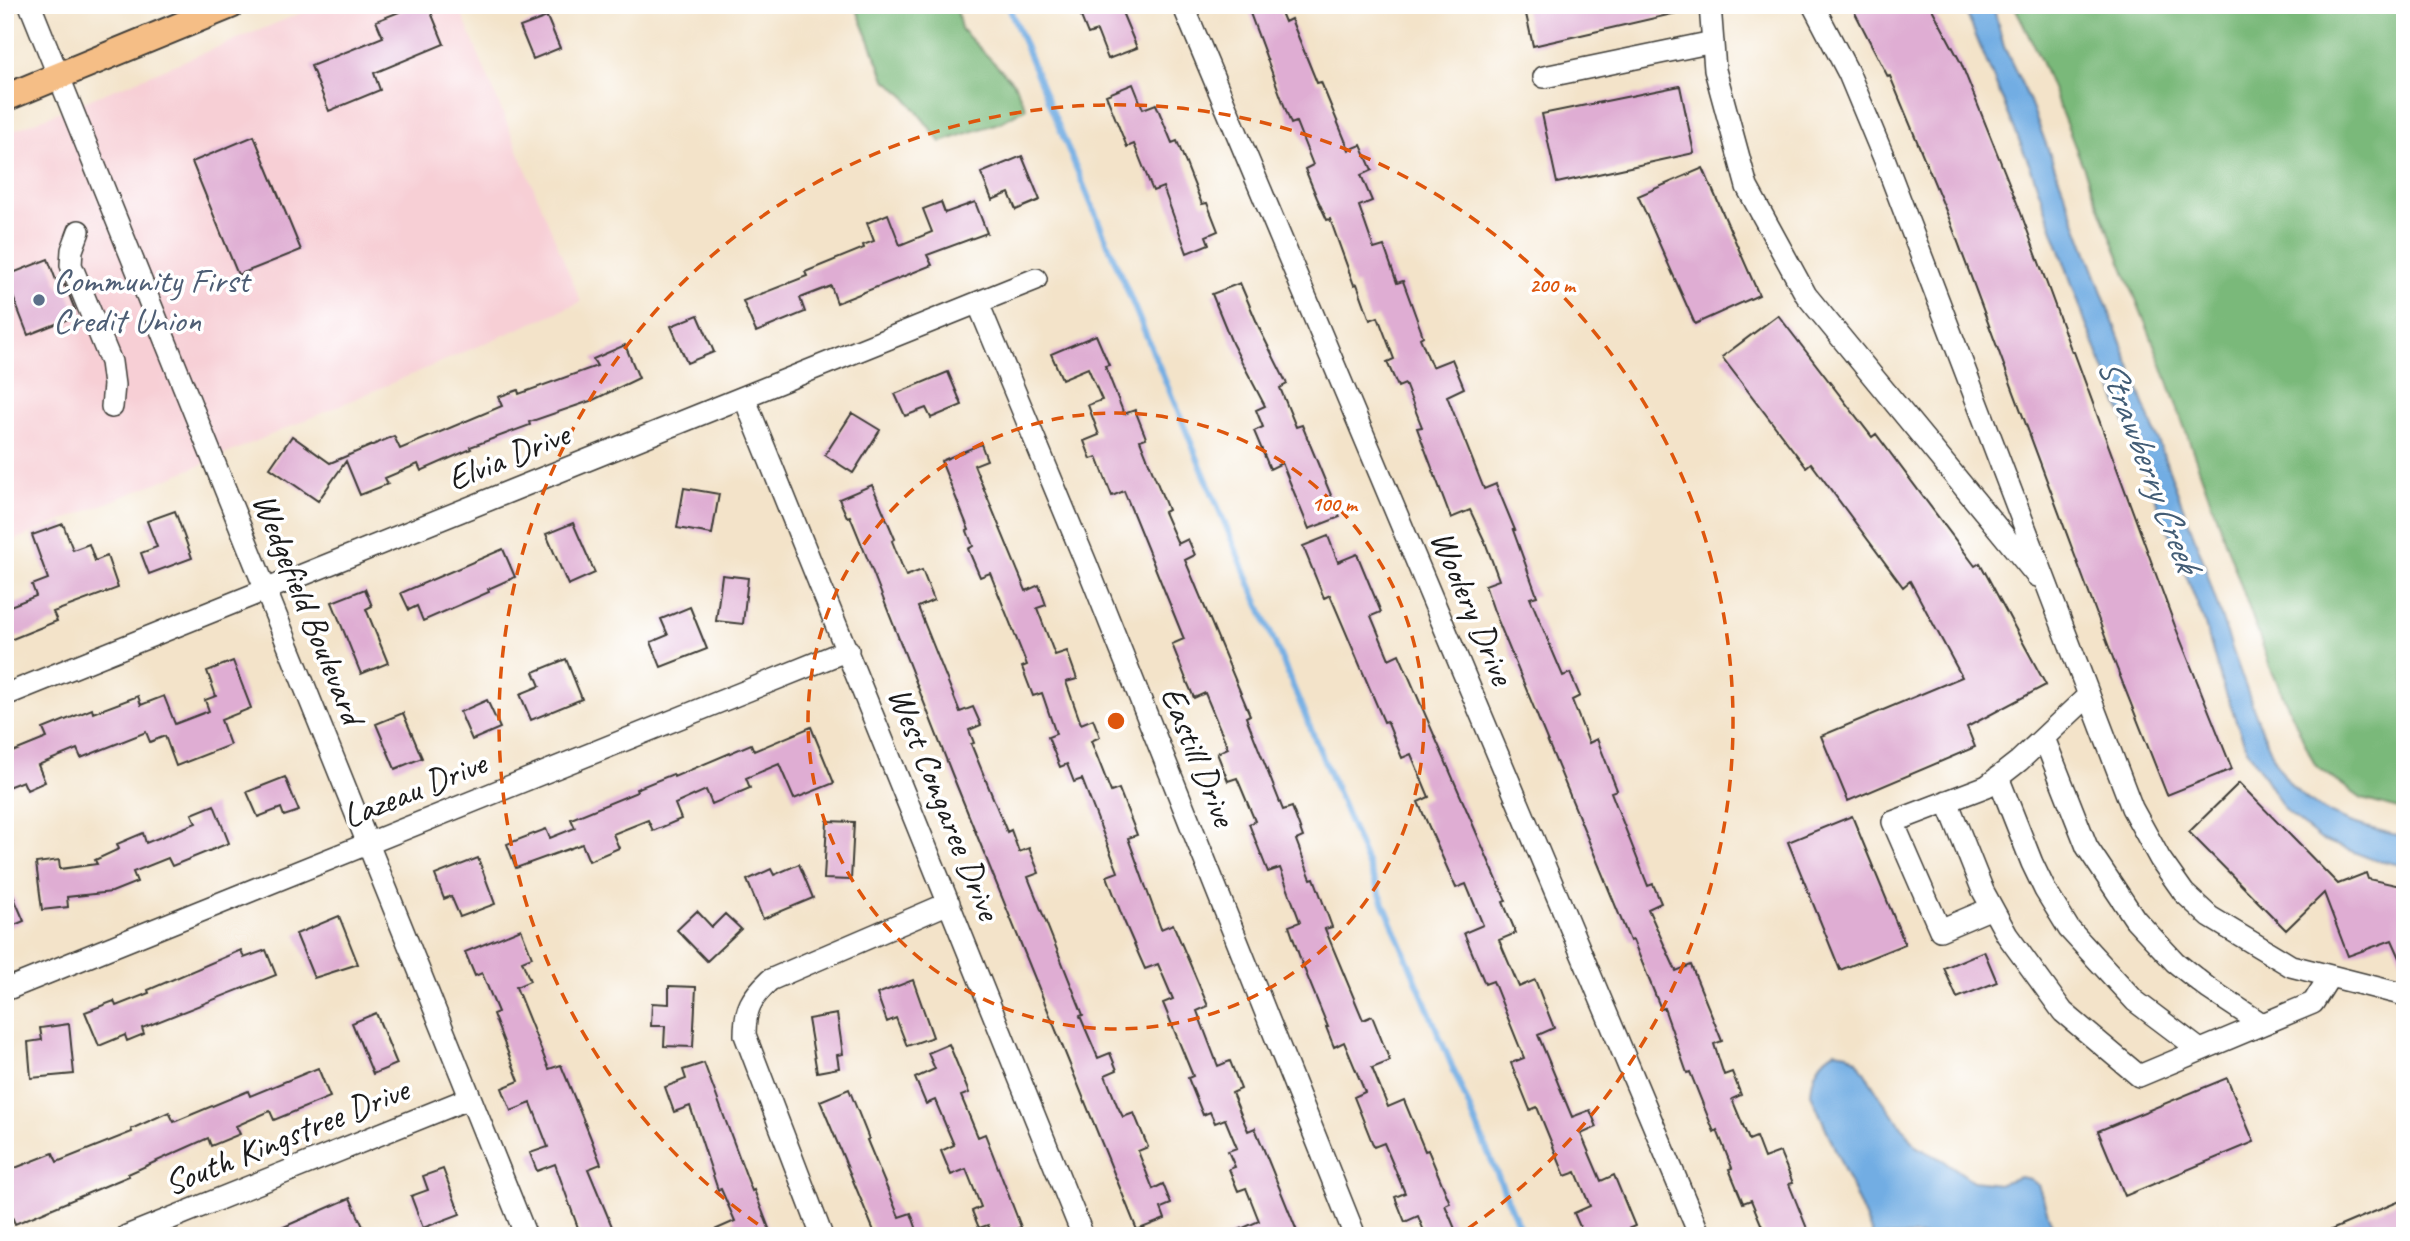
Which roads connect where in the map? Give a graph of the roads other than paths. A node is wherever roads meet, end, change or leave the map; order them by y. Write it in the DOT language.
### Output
graph roads {
  1 [pos="30,5"];
  2 [pos="231,5"];
  3 [pos="1183,5"];
  4 [pos="1710,5"];
  5 [pos="1813,5"];
  6 [pos="1713,42"];
  7 [pos="58,76"];
  8 [pos="1544,77"];
  9 [pos="5,98"];
  10 [pos="79,231"];
  11 [pos="1036,279"];
  12 [pos="978,303"];
  13 [pos="744,397"];
  14 [pos="112,407"];
  15 [pos="265,590"];
  16 [pos="2050,591"];
  17 [pos="848,650"];
  18 [pos="5,695"];
  19 [pos="2089,695"];
  20 [pos="2043,738"];
  21 [pos="1998,777"];
  22 [pos="1947,801"];
  23 [pos="369,843"];
  24 [pos="949,904"];
  25 [pos="1992,908"];
  26 [pos="2329,976"];
  27 [pos="5,990"];
  28 [pos="2405,995"];
  29 [pos="2262,1024"];
  30 [pos="2200,1050"];
  31 [pos="470,1098"];
  32 [pos="127,1236"];
  33 [pos="526,1236"];
  34 [pos="822,1236"];
  35 [pos="1083,1236"];
  36 [pos="1355,1236"];
  37 [pos="1700,1236"];
  1 -- 7 [label="street, Wedgefield Boulevard"];
  2 -- 7 [label="main road"];
  3 -- 37 [label="street, Woolery Drive"];
  4 -- 6 [label="street"];
  5 -- 16 [label="street"];
  6 -- 8 [label="street"];
  6 -- 16 [label="street"];
  7 -- 9 [label="main road"];
  7 -- 15 [label="street, Wedgefield Boulevard"];
  10 -- 14 [label="street"];
  11 -- 12 [label="street, Elvia Drive"];
  12 -- 13 [label="street, Elvia Drive"];
  12 -- 36 [label="street, Eastill Drive"];
  13 -- 15 [label="street, Elvia Drive"];
  13 -- 17 [label="street, West Congaree Drive"];
  15 -- 18 [label="street, Elvia Drive"];
  15 -- 23 [label="street, Wedgefield Boulevard"];
  16 -- 19 [label="street"];
  17 -- 23 [label="street, Lazeau Drive"];
  17 -- 24 [label="street, West Congaree Drive"];
  19 -- 20 [label="street"];
  19 -- 26 [label="street"];
  20 -- 21 [label="street"];
  20 -- 29 [label="street"];
  21 -- 22 [label="street"];
  21 -- 30 [label="street"];
  22 -- 25 [label="street"];
  22 -- 25 [label="street"];
  23 -- 27 [label="street, Lazeau Drive"];
  23 -- 31 [label="street, Wedgefield Boulevard"];
  24 -- 34 [label="street"];
  24 -- 35 [label="street, West Congaree Drive"];
  25 -- 30 [label="street"];
  26 -- 28 [label="street"];
  26 -- 29 [label="street"];
  29 -- 30 [label="street"];
  31 -- 32 [label="street, South Kingstree Drive"];
  31 -- 33 [label="street, Wedgefield Boulevard"];
}
